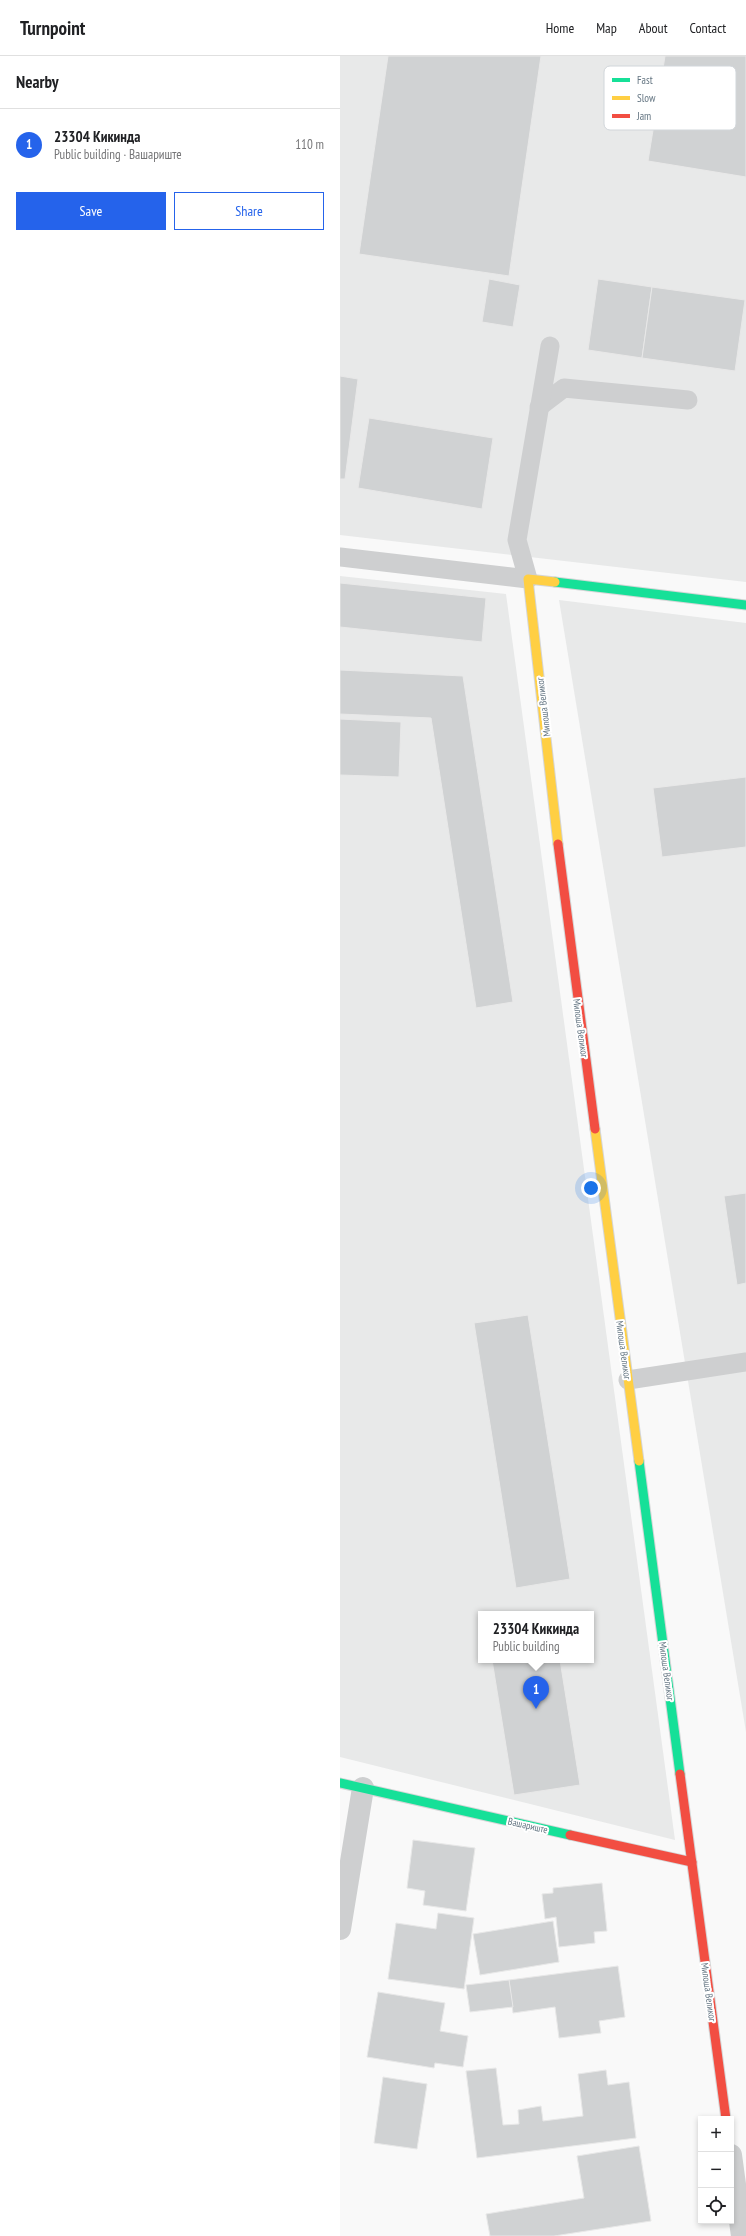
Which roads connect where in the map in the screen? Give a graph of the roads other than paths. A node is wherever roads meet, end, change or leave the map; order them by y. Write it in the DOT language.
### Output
graph roads {
  1 [pos="550,346"];
  2 [pos="688,400"];
  3 [pos="540,407"];
  4 [pos="340,557"];
  5 [pos="528,579"];
  6 [pos="746,605"];
  7 [pos="746,1362"];
  8 [pos="628,1380"];
  9 [pos="340,1783"];
  10 [pos="363,1788"];
  11 [pos="692,1862"];
  12 [pos="340,1930"];
  13 [pos="726,2116"];
  14 [pos="734,2177"];
  15 [pos="742,2236"];
  1 -- 3 [label="lane"];
  2 -- 3 [label="lane"];
  3 -- 5 [label="lane"];
  4 -- 5 [label="lane"];
  5 -- 6 [label="street"];
  5 -- 8 [label="street, Милоша Великог"];
  7 -- 8 [label="lane"];
  8 -- 11 [label="street, Милоша Великог"];
  9 -- 10 [label="street, Вашариште"];
  10 -- 11 [label="street, Вашариште"];
  10 -- 12 [label="street"];
  11 -- 13 [label="street, Милоша Великог"];
  14 -- 15 [label="street"];
}
